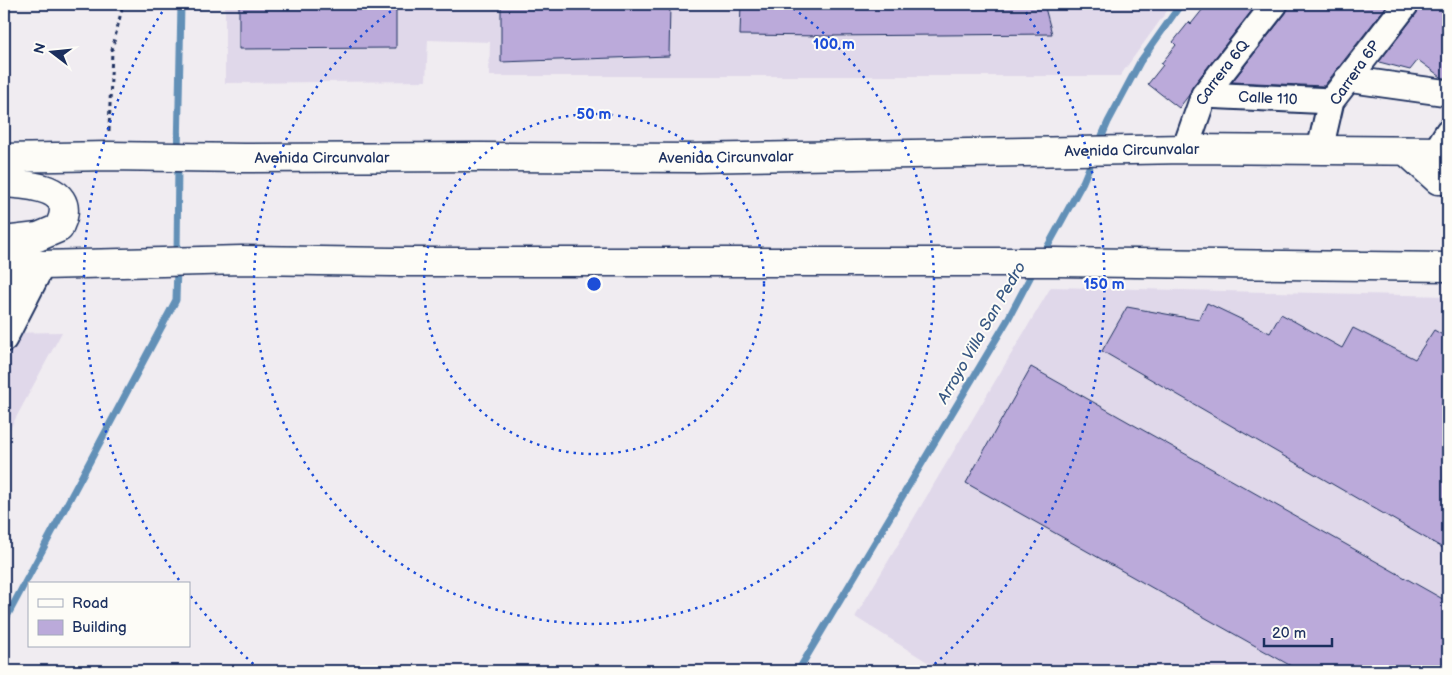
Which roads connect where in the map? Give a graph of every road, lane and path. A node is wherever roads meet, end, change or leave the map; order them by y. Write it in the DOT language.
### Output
graph roads {
  1 [pos="123,4"];
  2 [pos="1275,4"];
  3 [pos="1406,4"];
  4 [pos="1347,79"];
  5 [pos="1448,93"];
  6 [pos="1204,95"];
  7 [pos="1331,101"];
  8 [pos="1444,144"];
  9 [pos="1185,149"];
  10 [pos="1320,149"];
  11 [pos="1406,150"];
  12 [pos="108,156"];
  13 [pos="4,158"];
  14 [pos="1448,180"];
  15 [pos="4,184"];
  16 [pos="4,240"];
  17 [pos="4,264"];
  18 [pos="42,264"];
  19 [pos="1447,265"];
  20 [pos="4,288"];
  21 [pos="4,339"];
  1 -- 12 [label="path"];
  2 -- 6 [label="street, Carrera 6Q"];
  3 -- 4 [label="street, Carrera 6P"];
  4 -- 5 [label="street"];
  4 -- 7 [label="street, Carrera 6P"];
  6 -- 7 [label="street, Calle 110"];
  6 -- 9 [label="street, Carrera 6Q"];
  7 -- 10 [label="street, Carrera 6P"];
  8 -- 11 [label="highway, Avenida Circunvalar"];
  9 -- 10 [label="highway, Avenida Circunvalar"];
  9 -- 12 [label="highway, Avenida Circunvalar"];
  10 -- 11 [label="highway, Avenida Circunvalar"];
  11 -- 14 [label="highway"];
  12 -- 13 [label="highway, Avenida Circunvalar"];
  15 -- 16 [label="highway"];
  17 -- 18 [label="highway"];
  18 -- 19 [label="highway"];
  18 -- 20 [label="highway"];
  18 -- 21 [label="street"];
}
